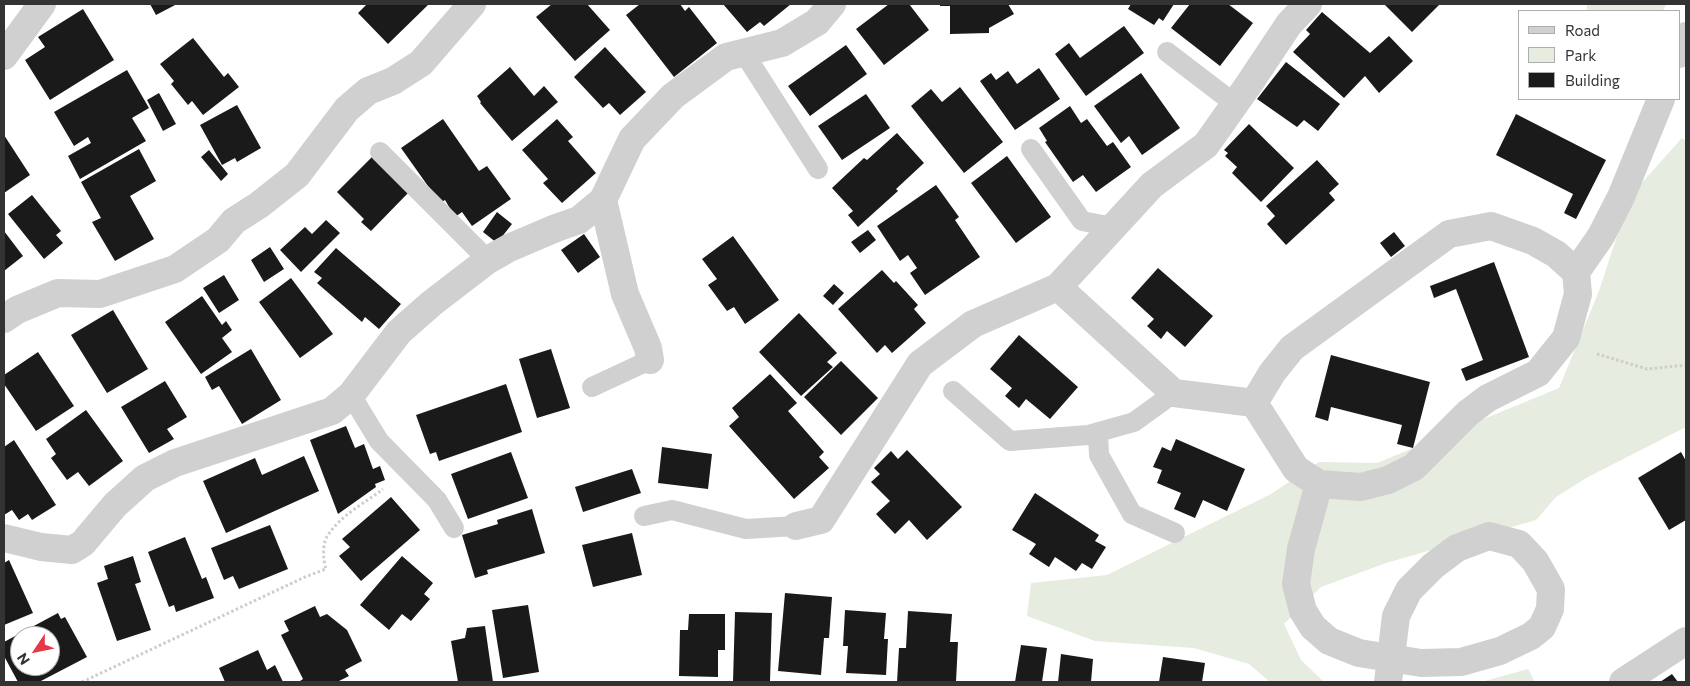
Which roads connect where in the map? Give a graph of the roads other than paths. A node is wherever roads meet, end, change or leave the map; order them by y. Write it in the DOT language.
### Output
graph roads {
  1 [pos="42,4"];
  2 [pos="472,4"];
  3 [pos="832,4"];
  4 [pos="1299,9"];
  5 [pos="1686,36"];
  6 [pos="1680,51"];
  7 [pos="1167,52"];
  8 [pos="744,53"];
  9 [pos="4,56"];
  10 [pos="1661,100"];
  11 [pos="1235,104"];
  12 [pos="1031,149"];
  13 [pos="380,152"];
  14 [pos="818,169"];
  15 [pos="603,200"];
  16 [pos="1113,226"];
  17 [pos="488,260"];
  18 [pos="1576,272"];
  19 [pos="1058,287"];
  20 [pos="4,319"];
  21 [pos="650,360"];
  22 [pos="592,387"];
  23 [pos="954,391"];
  24 [pos="1174,393"];
  25 [pos="351,395"];
  26 [pos="1254,403"];
  27 [pos="1098,432"];
  28 [pos="1319,484"];
  29 [pos="644,516"];
  30 [pos="796,526"];
  31 [pos="454,528"];
  32 [pos="1175,533"];
  33 [pos="4,538"];
  34 [pos="1686,641"];
  35 [pos="1628,678"];
  36 [pos="1388,682"];
  37 [pos="1606,682"];
  1 -- 9 [label="street"];
  2 -- 20 [label="street"];
  3 -- 8 [label="street"];
  4 -- 11 [label="street"];
  5 -- 6 [label="street"];
  7 -- 11 [label="lane"];
  8 -- 14 [label="lane"];
  8 -- 15 [label="street"];
  10 -- 18 [label="street"];
  11 -- 16 [label="street"];
  12 -- 16 [label="lane"];
  13 -- 17 [label="lane"];
  15 -- 17 [label="street"];
  15 -- 21 [label="street"];
  16 -- 19 [label="street"];
  17 -- 25 [label="street"];
  18 -- 26 [label="street"];
  18 -- 28 [label="street"];
  19 -- 24 [label="street"];
  19 -- 30 [label="street"];
  21 -- 22 [label="lane"];
  23 -- 27 [label="lane"];
  24 -- 26 [label="street"];
  24 -- 27 [label="lane"];
  25 -- 31 [label="lane"];
  25 -- 33 [label="street"];
  26 -- 28 [label="street"];
  27 -- 32 [label="lane"];
  28 -- 36 [label="street"];
  29 -- 30 [label="lane"];
  34 -- 35 [label="street"];
  35 -- 37 [label="street"];
}
